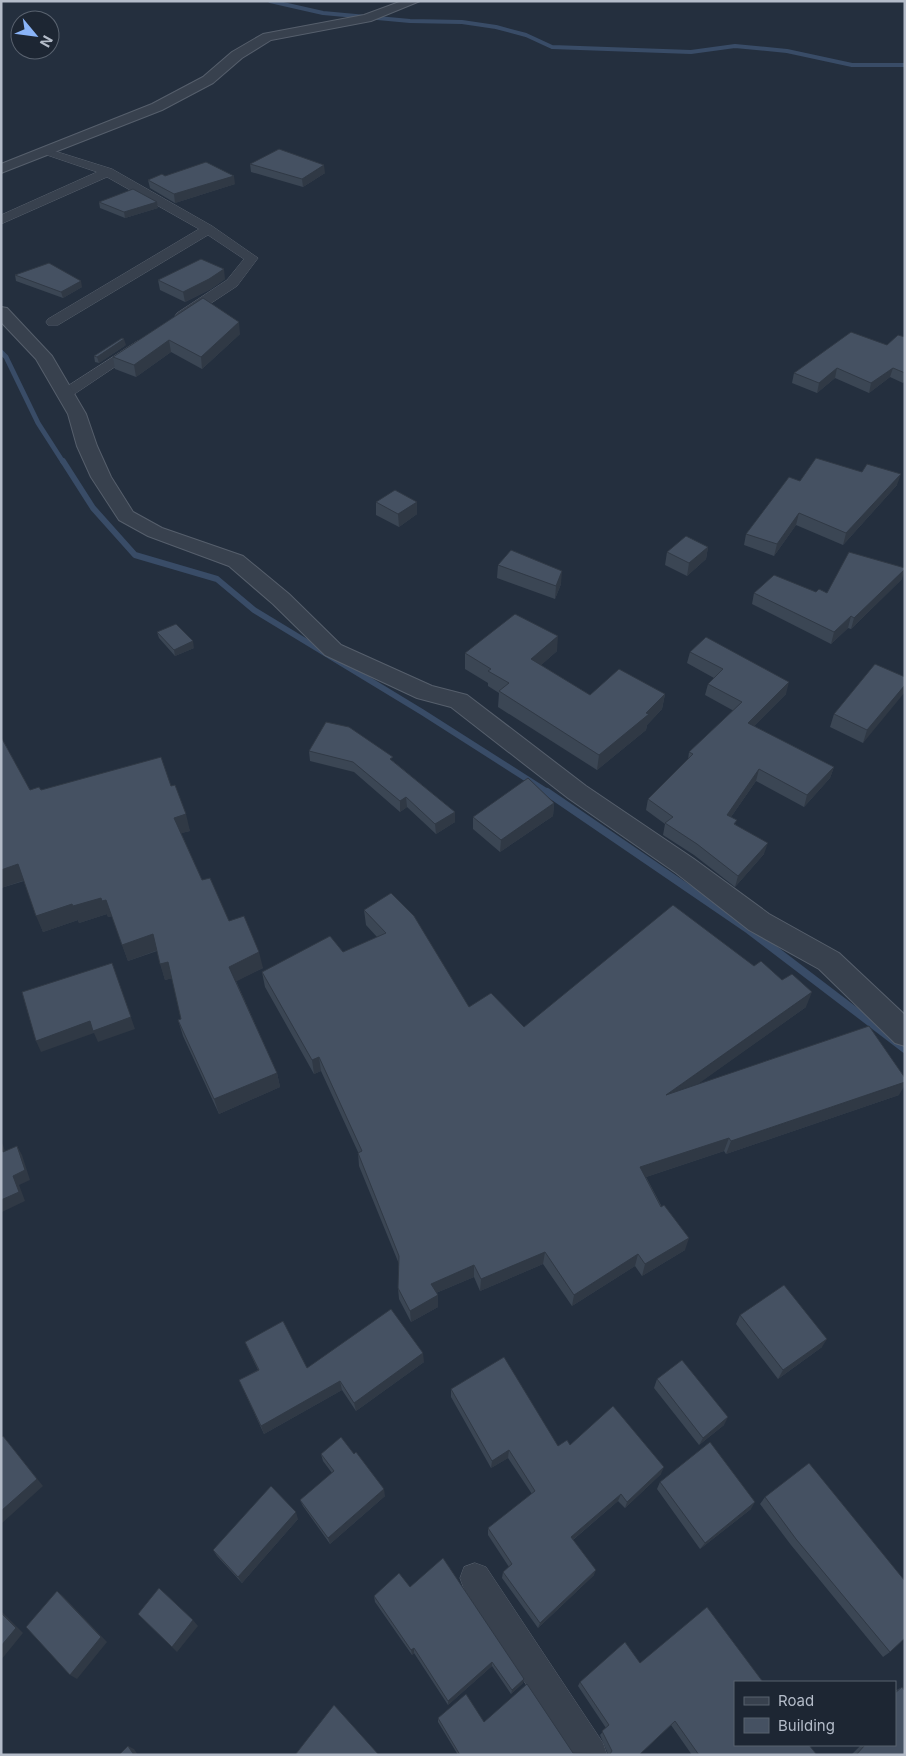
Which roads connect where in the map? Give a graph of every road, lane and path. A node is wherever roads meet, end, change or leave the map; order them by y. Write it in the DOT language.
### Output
graph roads {
  1 [pos="414,1"];
  2 [pos="45,151"];
  3 [pos="1,168"];
  4 [pos="108,172"];
  5 [pos="1,220"];
  6 [pos="208,229"];
  7 [pos="1,312"];
  8 [pos="53,322"];
  9 [pos="168,325"];
  10 [pos="153,336"];
  11 [pos="65,394"];
  12 [pos="905,1034"];
  13 [pos="475,1578"];
  14 [pos="591,1755"];
  1 -- 2 [label="street"];
  2 -- 3 [label="street"];
  2 -- 4 [label="street"];
  4 -- 5 [label="street"];
  4 -- 6 [label="street"];
  6 -- 8 [label="street"];
  6 -- 9 [label="street"];
  7 -- 11 [label="street"];
  10 -- 11 [label="street"];
  11 -- 12 [label="street"];
  13 -- 14 [label="street"];
}
